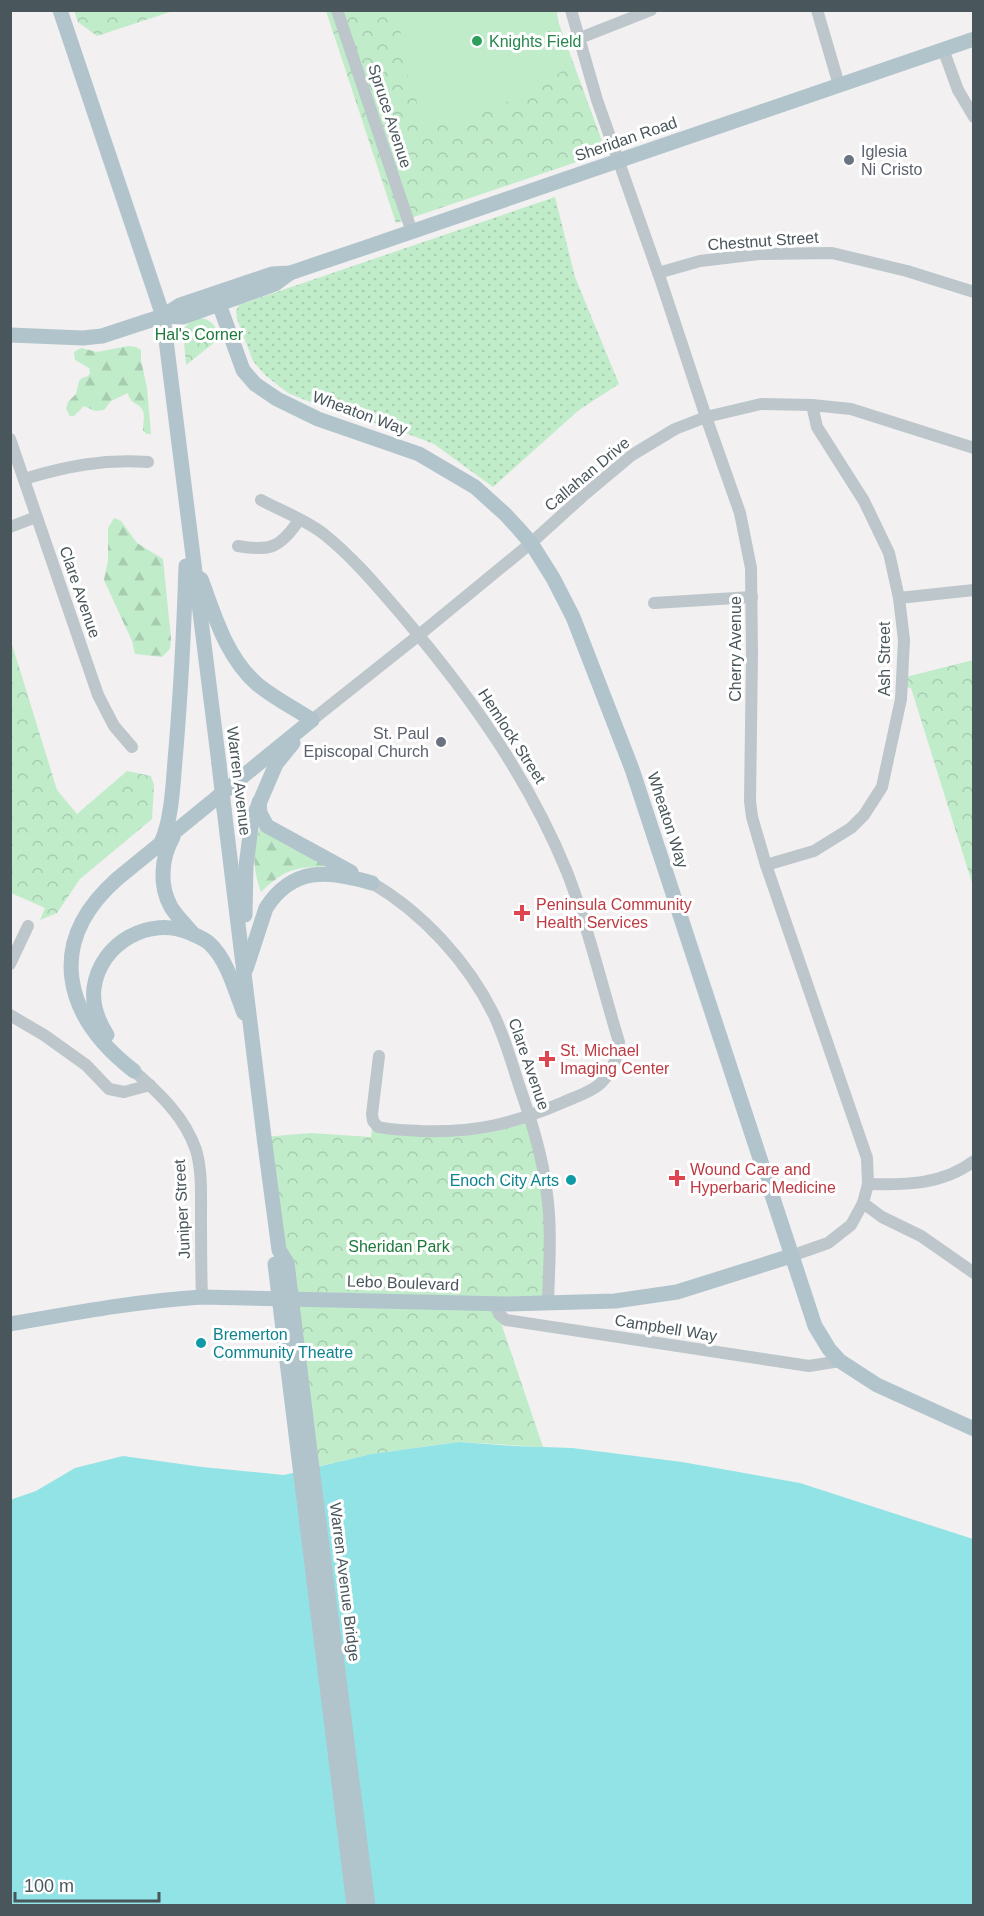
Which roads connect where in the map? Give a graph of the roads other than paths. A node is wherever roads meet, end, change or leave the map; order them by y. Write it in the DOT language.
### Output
graph roads {
  1 [pos="60,10"];
  2 [pos="337,10"];
  3 [pos="571,10"];
  4 [pos="651,10"];
  5 [pos="817,10"];
  6 [pos="580,38"];
  7 [pos="974,39"];
  8 [pos="943,49"];
  9 [pos="839,85"];
  10 [pos="974,117"];
  11 [pos="617,160"];
  12 [pos="412,232"];
  13 [pos="290,273"];
  14 [pos="658,273"];
  15 [pos="974,292"];
  16 [pos="219,304"];
  17 [pos="163,316"];
  18 [pos="10,335"];
  19 [pos="812,405"];
  20 [pos="706,417"];
  21 [pos="10,439"];
  22 [pos="974,448"];
  23 [pos="148,462"];
  24 [pos="24,479"];
  25 [pos="261,500"];
  26 [pos="188,515"];
  27 [pos="36,517"];
  28 [pos="299,520"];
  29 [pos="10,527"];
  30 [pos="531,543"];
  31 [pos="238,546"];
  32 [pos="192,556"];
  33 [pos="974,590"];
  34 [pos="752,597"];
  35 [pos="898,598"];
  36 [pos="654,603"];
  37 [pos="419,635"];
  38 [pos="312,720"];
  39 [pos="132,747"];
  40 [pos="259,802"];
  41 [pos="177,830"];
  42 [pos="160,846"];
  43 [pos="766,865"];
  44 [pos="372,883"];
  45 [pos="28,926"];
  46 [pos="194,934"];
  47 [pos="10,964"];
  48 [pos="245,975"];
  49 [pos="10,1015"];
  50 [pos="251,1033"];
  51 [pos="379,1056"];
  52 [pos="134,1071"];
  53 [pos="150,1085"];
  54 [pos="530,1116"];
  55 [pos="974,1161"];
  56 [pos="868,1184"];
  57 [pos="863,1203"];
  58 [pos="791,1256"];
  59 [pos="280,1259"];
  60 [pos="974,1273"];
  61 [pos="201,1297"];
  62 [pos="495,1304"];
  63 [pos="548,1304"];
  64 [pos="10,1324"];
  65 [pos="840,1361"];
  66 [pos="974,1429"];
  67 [pos="354,1905"];
  68 [pos="368,1905"];
  1 -- 17 [label="main road"];
  2 -- 12 [label="street, Spruce Avenue"];
  3 -- 6 [label="street, Cherry Avenue"];
  4 -- 6 [label="street"];
  5 -- 9 [label="street"];
  6 -- 11 [label="street, Cherry Avenue"];
  7 -- 8 [label="main road, Sheridan Road"];
  8 -- 9 [label="main road, Sheridan Road"];
  8 -- 10 [label="street"];
  9 -- 11 [label="main road, Sheridan Road"];
  11 -- 12 [label="main road, Sheridan Road"];
  11 -- 14 [label="street, Cherry Avenue"];
  12 -- 13 [label="main road, Sheridan Road"];
  13 -- 16 [label="main road, Sheridan Road"];
  13 -- 17 [label="main road, Sheridan Road"];
  14 -- 15 [label="street, Chestnut Street"];
  14 -- 20 [label="street, Cherry Avenue"];
  16 -- 17 [label="main road, Sheridan Road"];
  16 -- 30 [label="main road, Wheaton Way"];
  17 -- 18 [label="main road, Sheridan Road"];
  17 -- 26 [label="main road, Warren Avenue"];
  19 -- 20 [label="street, Callahan Drive"];
  19 -- 22 [label="street, Callahan Drive"];
  19 -- 35 [label="street, Ash Street"];
  20 -- 30 [label="street, Callahan Drive"];
  20 -- 34 [label="street, Cherry Avenue"];
  21 -- 24 [label="street, Clare Avenue"];
  23 -- 24 [label="street"];
  24 -- 27 [label="street, Clare Avenue"];
  25 -- 28 [label="street, Hemlock Street"];
  26 -- 32 [label="main road, Warren Avenue"];
  26 -- 42 [label="main road"];
  27 -- 29 [label="street"];
  27 -- 39 [label="street, Clare Avenue"];
  28 -- 31 [label="street"];
  28 -- 37 [label="street, Hemlock Street"];
  30 -- 37 [label="street, Callahan Drive"];
  30 -- 58 [label="main road, Wheaton Way"];
  32 -- 38 [label="main road"];
  32 -- 48 [label="main road, Warren Avenue, bridge"];
  33 -- 35 [label="street"];
  34 -- 36 [label="street"];
  34 -- 43 [label="street, Cherry Avenue"];
  35 -- 43 [label="street, Ash Street"];
  37 -- 38 [label="street, Callahan Drive"];
  37 -- 54 [label="street, Hemlock Street"];
  38 -- 40 [label="main road"];
  38 -- 41 [label="main road"];
  40 -- 44 [label="main road"];
  40 -- 48 [label="main road"];
  41 -- 42 [label="main road"];
  41 -- 46 [label="main road"];
  42 -- 52 [label="main road"];
  43 -- 56 [label="street, Cherry Avenue"];
  44 -- 48 [label="main road"];
  44 -- 54 [label="street, Clare Avenue"];
  45 -- 47 [label="street"];
  46 -- 50 [label="main road"];
  46 -- 52 [label="main road"];
  48 -- 50 [label="main road, Warren Avenue"];
  49 -- 53 [label="street"];
  50 -- 59 [label="main road, Warren Avenue"];
  51 -- 54 [label="street"];
  52 -- 53 [label="street"];
  53 -- 61 [label="street, Juniper Street"];
  54 -- 63 [label="street, Clare Avenue"];
  55 -- 56 [label="street"];
  56 -- 57 [label="street, Cherry Avenue"];
  57 -- 58 [label="street, Cherry Avenue"];
  57 -- 60 [label="street"];
  58 -- 63 [label="main road, Lebo Boulevard"];
  58 -- 65 [label="main road, Wheaton Way"];
  59 -- 67 [label="main road, Warren Avenue Bridge, bridge"];
  59 -- 68 [label="main road, Warren Avenue Bridge, bridge"];
  61 -- 62 [label="main road, Lebo Boulevard"];
  61 -- 64 [label="main road, Lebo Boulevard"];
  62 -- 63 [label="main road, Lebo Boulevard"];
  62 -- 65 [label="street, Campbell Way"];
  65 -- 66 [label="main road, Wheaton Way"];
}
